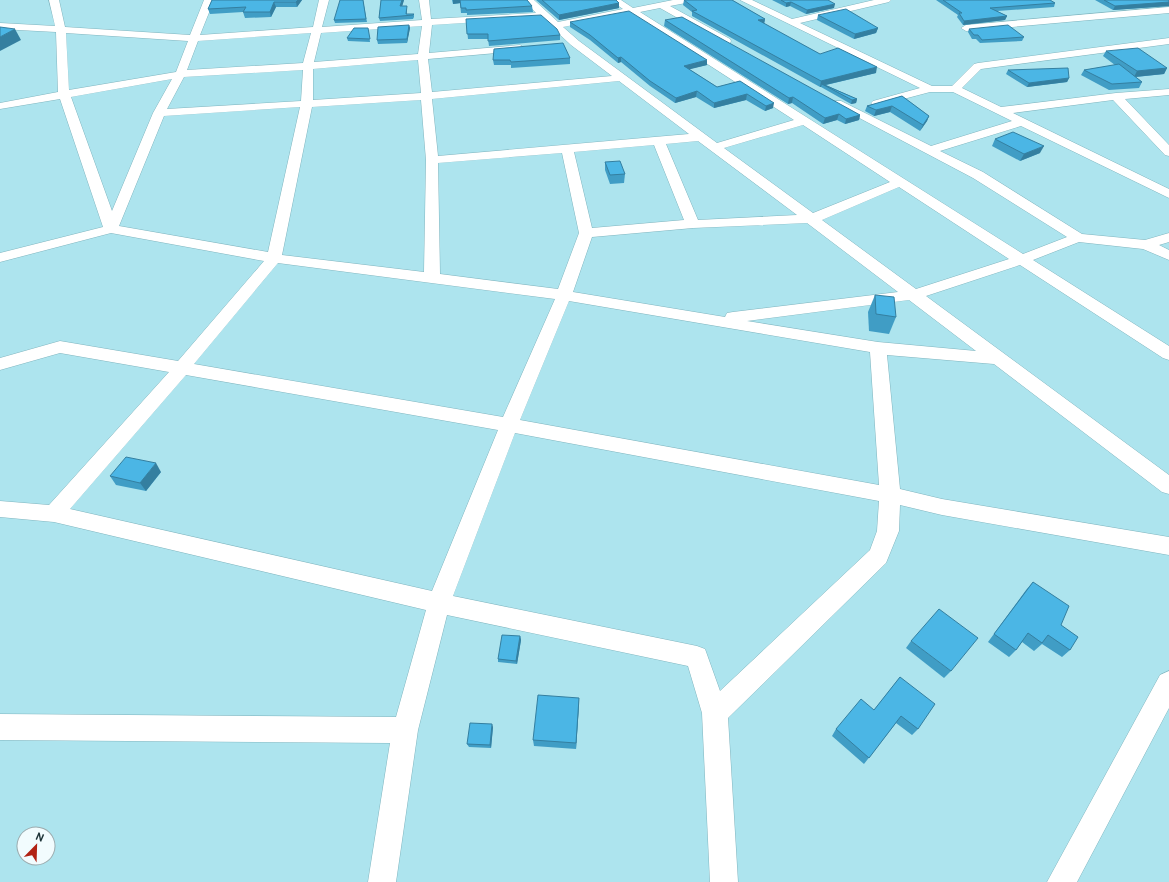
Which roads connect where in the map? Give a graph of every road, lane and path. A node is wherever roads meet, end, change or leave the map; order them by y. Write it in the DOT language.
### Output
graph roads {
  1 [pos="54,0"];
  2 [pos="203,0"];
  3 [pos="209,0"];
  4 [pos="324,0"];
  5 [pos="424,0"];
  6 [pos="529,0"];
  7 [pos="615,0"];
  8 [pos="688,0"];
  9 [pos="745,0"];
  10 [pos="886,0"];
  11 [pos="1158,0"];
  12 [pos="661,5"];
  13 [pos="1169,6"];
  14 [pos="1169,10"];
  15 [pos="630,11"];
  16 [pos="544,15"];
  17 [pos="790,22"];
  18 [pos="427,23"];
  19 [pos="556,25"];
  20 [pos="0,26"];
  21 [pos="966,28"];
  22 [pos="61,30"];
  23 [pos="317,30"];
  24 [pos="193,38"];
  25 [pos="1169,41"];
  26 [pos="575,43"];
  27 [pos="560,45"];
  28 [pos="529,48"];
  29 [pos="738,48"];
  30 [pos="423,57"];
  31 [pos="308,66"];
  32 [pos="180,74"];
  33 [pos="621,78"];
  34 [pos="930,89"];
  35 [pos="955,89"];
  36 [pos="1169,92"];
  37 [pos="64,93"];
  38 [pos="427,96"];
  39 [pos="1116,96"];
  40 [pos="829,98"];
  41 [pos="307,104"];
  42 [pos="0,106"];
  43 [pos="850,110"];
  44 [pos="1000,111"];
  45 [pos="159,114"];
  46 [pos="804,121"];
  47 [pos="1022,122"];
  48 [pos="701,137"];
  49 [pos="659,142"];
  50 [pos="715,147"];
  51 [pos="567,149"];
  52 [pos="930,150"];
  53 [pos="1169,152"];
  54 [pos="432,160"];
  55 [pos="900,182"];
  56 [pos="1169,194"];
  57 [pos="811,219"];
  58 [pos="693,224"];
  59 [pos="111,229"];
  60 [pos="586,232"];
  61 [pos="1169,237"];
  62 [pos="1078,238"];
  63 [pos="1146,245"];
  64 [pos="1169,256"];
  65 [pos="0,258"];
  66 [pos="274,258"];
  67 [pos="1020,260"];
  68 [pos="432,277"];
  69 [pos="564,295"];
  70 [pos="913,295"];
  71 [pos="711,320"];
  72 [pos="878,348"];
  73 [pos="1169,354"];
  74 [pos="999,360"];
  75 [pos="0,364"];
  76 [pos="181,369"];
  77 [pos="509,425"];
  78 [pos="1169,486"];
  79 [pos="890,494"];
  80 [pos="0,510"];
  81 [pos="54,514"];
  82 [pos="1169,546"];
  83 [pos="439,603"];
  84 [pos="1169,683"];
  85 [pos="715,712"];
  86 [pos="0,727"];
  87 [pos="405,730"];
  88 [pos="382,882"];
  89 [pos="724,882"];
  90 [pos="1061,882"];
  1 -- 22 [label="street"];
  2 -- 3 [label="street"];
  3 -- 24 [label="street"];
  4 -- 23 [label="street"];
  5 -- 18 [label="street"];
  6 -- 16 [label="street"];
  7 -- 15 [label="street"];
  8 -- 12 [label="street"];
  9 -- 17 [label="street"];
  10 -- 17 [label="street"];
  11 -- 13 [label="street"];
  12 -- 15 [label="street"];
  12 -- 29 [label="street"];
  14 -- 21 [label="street"];
  15 -- 19 [label="street"];
  15 -- 46 [label="street"];
  16 -- 18 [label="street"];
  16 -- 19 [label="street"];
  17 -- 34 [label="street"];
  18 -- 23 [label="street"];
  18 -- 30 [label="street"];
  19 -- 26 [label="street"];
  20 -- 22 [label="street"];
  22 -- 24 [label="street"];
  22 -- 37 [label="street"];
  23 -- 24 [label="street"];
  23 -- 31 [label="street"];
  24 -- 32 [label="street"];
  25 -- 35 [label="street"];
  26 -- 27 [label="street"];
  26 -- 33 [label="street"];
  28 -- 30 [label="street"];
  30 -- 31 [label="street"];
  30 -- 38 [label="street"];
  31 -- 32 [label="street"];
  31 -- 41 [label="street"];
  32 -- 37 [label="street"];
  32 -- 45 [label="street"];
  33 -- 38 [label="street"];
  33 -- 48 [label="street"];
  34 -- 35 [label="street"];
  34 -- 43 [label="street"];
  35 -- 44 [label="street"];
  36 -- 39 [label="street"];
  37 -- 42 [label="street"];
  37 -- 59 [label="street"];
  38 -- 41 [label="street"];
  38 -- 54 [label="street"];
  39 -- 44 [label="street"];
  39 -- 53 [label="street"];
  40 -- 43 [label="street"];
  41 -- 45 [label="street"];
  41 -- 66 [label="street"];
  43 -- 52 [label="street"];
  44 -- 47 [label="street"];
  45 -- 59 [label="street"];
  46 -- 50 [label="street"];
  46 -- 55 [label="street"];
  47 -- 52 [label="street"];
  47 -- 56 [label="street"];
  48 -- 49 [label="street"];
  48 -- 50 [label="street"];
  49 -- 51 [label="street"];
  49 -- 58 [label="street"];
  50 -- 57 [label="street"];
  51 -- 54 [label="street"];
  51 -- 60 [label="street"];
  52 -- 62 [label="street"];
  54 -- 68 [label="street"];
  55 -- 57 [label="street"];
  55 -- 67 [label="street"];
  57 -- 58 [label="street"];
  57 -- 70 [label="street"];
  58 -- 60 [label="street"];
  59 -- 65 [label="street"];
  59 -- 66 [label="street"];
  60 -- 69 [label="street"];
  61 -- 63 [label="street"];
  62 -- 63 [label="street"];
  62 -- 67 [label="street"];
  63 -- 64 [label="street"];
  66 -- 68 [label="street"];
  66 -- 76 [label="street"];
  67 -- 70 [label="street"];
  67 -- 73 [label="street"];
  68 -- 69 [label="street"];
  69 -- 71 [label="street"];
  69 -- 77 [label="street"];
  70 -- 71 [label="street"];
  70 -- 74 [label="street"];
  71 -- 72 [label="street"];
  72 -- 74 [label="street"];
  72 -- 79 [label="street"];
  74 -- 78 [label="street"];
  75 -- 76 [label="street"];
  76 -- 77 [label="street"];
  76 -- 81 [label="street"];
  77 -- 79 [label="street"];
  77 -- 83 [label="street"];
  79 -- 82 [label="street"];
  79 -- 85 [label="street"];
  80 -- 81 [label="street"];
  81 -- 83 [label="street"];
  83 -- 85 [label="street"];
  83 -- 87 [label="street"];
  84 -- 90 [label="street"];
  85 -- 89 [label="street"];
  86 -- 87 [label="street"];
  87 -- 88 [label="street"];
}
